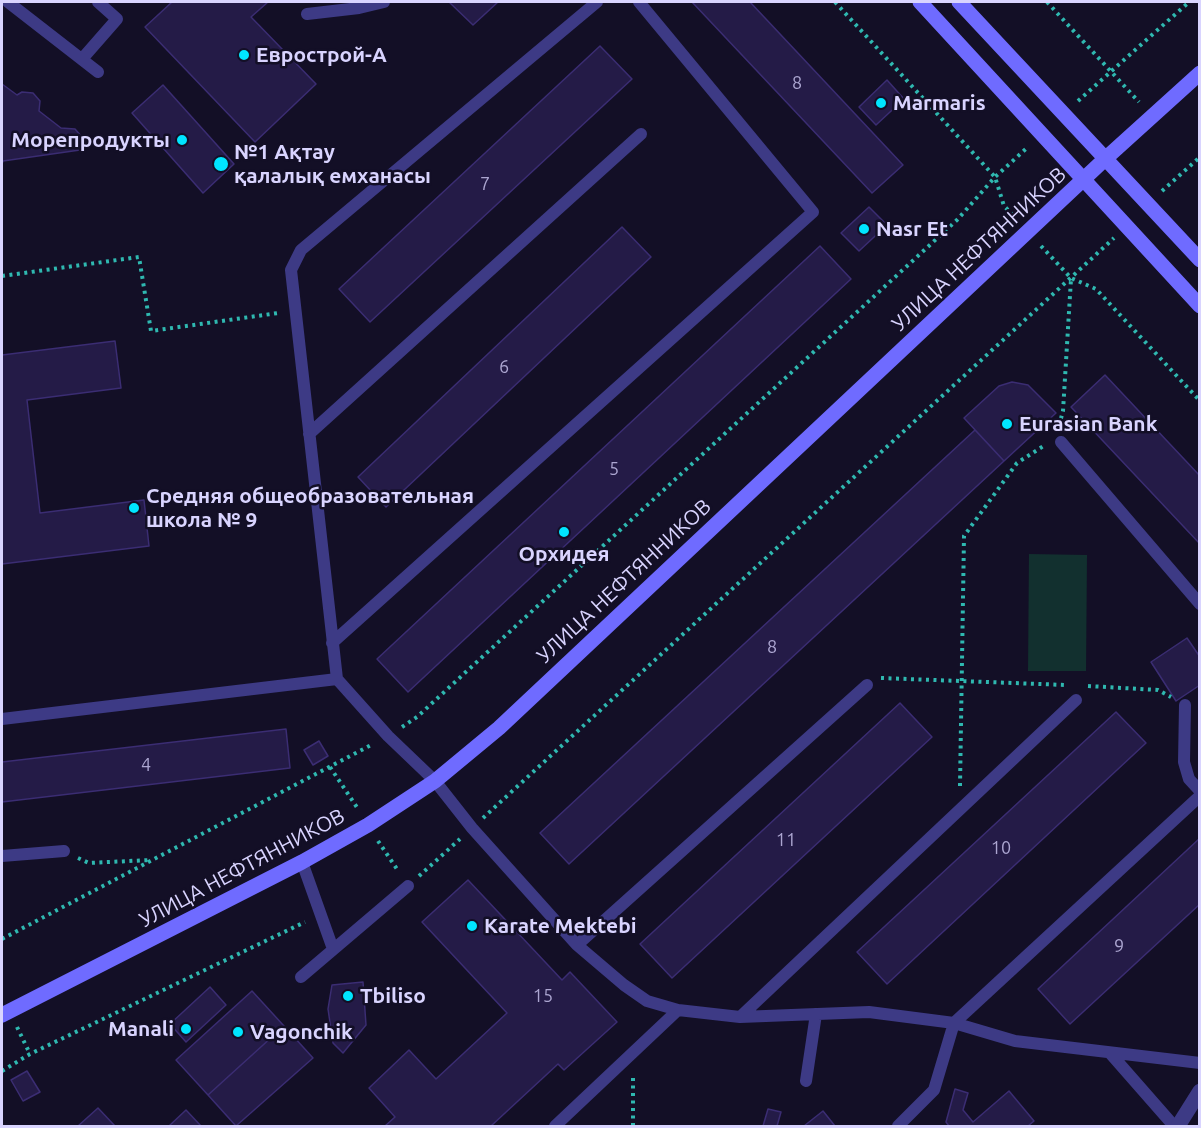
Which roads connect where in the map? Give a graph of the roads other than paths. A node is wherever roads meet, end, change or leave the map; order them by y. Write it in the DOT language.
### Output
graph roads {
  1 [pos="8,2"];
  2 [pos="98,2"];
  3 [pos="384,2"];
  4 [pos="597,2"];
  5 [pos="639,2"];
  6 [pos="920,2"];
  7 [pos="959,2"];
  8 [pos="308,14"];
  9 [pos="82,59"];
  10 [pos="98,72"];
  11 [pos="1200,73"];
  12 [pos="641,134"];
  13 [pos="1105,159"];
  14 [pos="1083,180"];
  15 [pos="1200,260"];
  16 [pos="1200,306"];
  17 [pos="309,434"];
  18 [pos="1060,436"];
  19 [pos="1200,604"];
  20 [pos="332,643"];
  21 [pos="337,679"];
  22 [pos="867,684"];
  23 [pos="1076,700"];
  24 [pos="1185,705"];
  25 [pos="2,719"];
  26 [pos="435,781"];
  27 [pos="1200,791"];
  28 [pos="1200,796"];
  29 [pos="64,851"];
  30 [pos="2,856"];
  31 [pos="302,862"];
  32 [pos="408,886"];
  33 [pos="577,945"];
  34 [pos="333,950"];
  35 [pos="301,977"];
  36 [pos="678,1010"];
  37 [pos="816,1014"];
  38 [pos="2,1015"];
  39 [pos="740,1017"];
  40 [pos="954,1023"];
  41 [pos="1110,1053"];
  42 [pos="1200,1063"];
  43 [pos="806,1081"];
  44 [pos="1200,1091"];
  45 [pos="555,1126"];
  46 [pos="897,1126"];
  47 [pos="1174,1126"];
  48 [pos="1178,1126"];
  1 -- 9 [label="lane"];
  2 -- 9 [label="lane"];
  3 -- 8 [label="lane"];
  4 -- 17 [label="lane"];
  5 -- 20 [label="lane"];
  6 -- 14 [label="street"];
  7 -- 13 [label="street"];
  9 -- 10 [label="lane"];
  11 -- 13 [label="street, УЛИЦА НЕФТЯННИКОВ"];
  12 -- 17 [label="lane"];
  13 -- 14 [label="street, УЛИЦА НЕФТЯННИКОВ"];
  13 -- 15 [label="street"];
  14 -- 16 [label="street"];
  14 -- 26 [label="street, УЛИЦА НЕФТЯННИКОВ"];
  17 -- 20 [label="lane"];
  18 -- 19 [label="lane"];
  20 -- 21 [label="lane"];
  21 -- 25 [label="lane"];
  21 -- 26 [label="lane"];
  22 -- 33 [label="lane"];
  23 -- 39 [label="lane"];
  24 -- 27 [label="lane"];
  26 -- 31 [label="street, УЛИЦА НЕФТЯННИКОВ"];
  26 -- 33 [label="lane"];
  28 -- 40 [label="lane"];
  29 -- 30 [label="lane"];
  31 -- 34 [label="lane"];
  31 -- 38 [label="street, УЛИЦА НЕФТЯННИКОВ"];
  32 -- 34 [label="lane"];
  33 -- 36 [label="lane"];
  34 -- 35 [label="lane"];
  36 -- 39 [label="lane"];
  36 -- 45 [label="lane"];
  37 -- 39 [label="lane"];
  37 -- 40 [label="lane"];
  37 -- 43 [label="lane"];
  40 -- 41 [label="lane"];
  40 -- 46 [label="lane"];
  41 -- 42 [label="lane"];
  41 -- 47 [label="lane"];
  44 -- 48 [label="street"];
}
